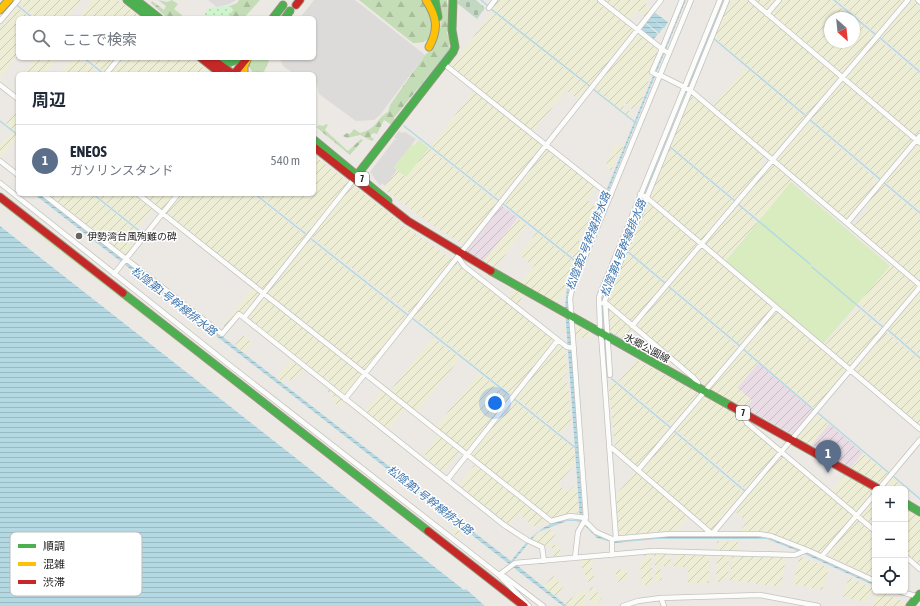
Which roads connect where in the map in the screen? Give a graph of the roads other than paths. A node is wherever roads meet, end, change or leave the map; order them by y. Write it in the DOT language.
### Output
graph roads {
  1 [pos="5,0"];
  2 [pos="9,0"];
  3 [pos="18,0"];
  4 [pos="127,0"];
  5 [pos="136,0"];
  6 [pos="426,0"];
  7 [pos="435,0"];
  8 [pos="453,0"];
  9 [pos="495,0"];
  10 [pos="600,0"];
  11 [pos="661,0"];
  12 [pos="720,0"];
  13 [pos="727,0"];
  14 [pos="751,0"];
  15 [pos="779,0"];
  16 [pos="908,0"];
  17 [pos="686,2"];
  18 [pos="283,5"];
  19 [pos="0,6"];
  20 [pos="489,8"];
  21 [pos="0,10"];
  22 [pos="290,11"];
  23 [pos="768,14"];
  24 [pos="147,16"];
  25 [pos="156,16"];
  26 [pos="275,16"];
  27 [pos="286,16"];
  28 [pos="0,21"];
  29 [pos="438,25"];
  30 [pos="637,30"];
  31 [pos="429,47"];
  32 [pos="665,51"];
  33 [pos="117,60"];
  34 [pos="204,60"];
  35 [pos="214,60"];
  36 [pos="221,60"];
  37 [pos="236,60"];
  38 [pos="241,60"];
  39 [pos="245,60"];
  40 [pos="246,60"];
  41 [pos="444,64"];
  42 [pos="108,72"];
  43 [pos="218,72"];
  44 [pos="229,72"];
  45 [pos="233,72"];
  46 [pos="234,72"];
  47 [pos="244,72"];
  48 [pos="658,75"];
  49 [pos="842,77"];
  50 [pos="0,85"];
  51 [pos="687,88"];
  52 [pos="16,97"];
  53 [pos="919,140"];
  54 [pos="316,142"];
  55 [pos="547,145"];
  56 [pos="316,148"];
  57 [pos="772,160"];
  58 [pos="0,161"];
  59 [pos="16,173"];
  60 [pos="355,177"];
  61 [pos="0,183"];
  62 [pos="609,194"];
  63 [pos="16,196"];
  64 [pos="16,196"];
  65 [pos="46,196"];
  66 [pos="141,196"];
  67 [pos="176,196"];
  68 [pos="644,196"];
  69 [pos="0,197"];
  70 [pos="163,213"];
  71 [pos="847,223"];
  72 [pos="702,243"];
  73 [pos="459,256"];
  74 [pos="126,259"];
  75 [pos="114,274"];
  76 [pos="920,286"];
  77 [pos="263,293"];
  78 [pos="602,303"];
  79 [pos="776,307"];
  80 [pos="569,316"];
  81 [pos="244,318"];
  82 [pos="632,326"];
  83 [pos="603,335"];
  84 [pos="558,340"];
  85 [pos="571,348"];
  86 [pos="850,370"];
  87 [pos="365,374"];
  88 [pos="610,374"];
  89 [pos="697,386"];
  90 [pos="705,391"];
  91 [pos="345,399"];
  92 [pos="741,412"];
  93 [pos="920,429"];
  94 [pos="792,440"];
  95 [pos="920,440"];
  96 [pos="610,448"];
  97 [pos="781,452"];
  98 [pos="467,454"];
  99 [pos="638,470"];
  100 [pos="447,480"];
  101 [pos="874,486"];
  102 [pos="882,486"];
  103 [pos="872,498"];
  104 [pos="908,505"];
  105 [pos="920,512"];
  106 [pos="857,515"];
  107 [pos="584,520"];
  108 [pos="872,528"];
  109 [pos="712,534"];
  110 [pos="613,540"];
  111 [pos="806,550"];
  112 [pos="612,555"];
  113 [pos="822,556"];
  114 [pos="575,558"];
  115 [pos="908,558"];
  116 [pos="544,561"];
  117 [pos="920,568"];
  118 [pos="499,575"];
  119 [pos="872,580"];
  120 [pos="905,594"];
  121 [pos="661,598"];
  122 [pos="916,599"];
  123 [pos="805,604"];
  124 [pos="524,606"];
  125 [pos="529,606"];
  126 [pos="543,606"];
  127 [pos="623,606"];
  128 [pos="664,606"];
  129 [pos="818,606"];
  1 -- 19 [label="main road"];
  2 -- 21 [label="main road"];
  3 -- 28 [label="street"];
  4 -- 24 [label="main road"];
  5 -- 25 [label="main road"];
  6 -- 29 [label="main road"];
  7 -- 29 [label="main road"];
  8 -- 41 [label="main road"];
  9 -- 20 [label="street"];
  10 -- 30 [label="street"];
  11 -- 30 [label="street"];
  12 -- 51 [label="street"];
  13 -- 51 [label="street"];
  14 -- 23 [label="street"];
  15 -- 23 [label="street"];
  16 -- 49 [label="street"];
  17 -- 32 [label="street"];
  17 -- 32 [label="street"];
  18 -- 26 [label="main road"];
  22 -- 27 [label="main road"];
  23 -- 49 [label="street"];
  29 -- 31 [label="main road"];
  30 -- 32 [label="street"];
  30 -- 55 [label="street"];
  32 -- 48 [label="street"];
  32 -- 48 [label="street"];
  33 -- 42 [label="street"];
  34 -- 43 [label="main road"];
  35 -- 44 [label="main road"];
  36 -- 37 [label="main road"];
  38 -- 45 [label="main road"];
  39 -- 46 [label="main road"];
  40 -- 47 [label="main road"];
  41 -- 55 [label="street"];
  41 -- 60 [label="main road"];
  48 -- 51 [label="street"];
  48 -- 62 [label="street"];
  49 -- 53 [label="street"];
  49 -- 57 [label="street"];
  50 -- 52 [label="street"];
  51 -- 57 [label="street"];
  51 -- 68 [label="street"];
  53 -- 71 [label="street"];
  54 -- 60 [label="main road, 水郷公園線 / 7"];
  55 -- 62 [label="street"];
  55 -- 73 [label="street"];
  56 -- 60 [label="main road, 水郷公園線 / 7"];
  57 -- 71 [label="street"];
  57 -- 72 [label="street"];
  58 -- 59 [label="street"];
  60 -- 73 [label="main road, 水郷公園線 / 7"];
  60 -- 77 [label="street"];
  61 -- 63 [label="street"];
  62 -- 80 [label="street"];
  64 -- 75 [label="street"];
  65 -- 74 [label="street"];
  66 -- 70 [label="street"];
  67 -- 70 [label="street"];
  68 -- 72 [label="street"];
  68 -- 78 [label="street"];
  69 -- 124 [label="main road"];
  70 -- 74 [label="street"];
  70 -- 77 [label="street"];
  71 -- 76 [label="street"];
  72 -- 79 [label="street"];
  72 -- 82 [label="street"];
  73 -- 80 [label="main road, 水郷公園線 / 7"];
  73 -- 84 [label="street"];
  73 -- 87 [label="street"];
  74 -- 75 [label="street"];
  74 -- 81 [label="street"];
  75 -- 118 [label="street"];
  76 -- 86 [label="street"];
  77 -- 81 [label="street"];
  77 -- 87 [label="street"];
  78 -- 82 [label="street"];
  78 -- 83 [label="street"];
  78 -- 83 [label="street"];
  79 -- 86 [label="street"];
  79 -- 90 [label="street"];
  80 -- 83 [label="main road, 水郷公園線 / 7"];
  80 -- 85 [label="street"];
  81 -- 91 [label="street"];
  82 -- 89 [label="street"];
  83 -- 88 [label="street"];
  83 -- 89 [label="main road, 水郷公園線 / 7"];
  83 -- 96 [label="street"];
  84 -- 85 [label="street"];
  84 -- 98 [label="street"];
  85 -- 107 [label="street"];
  86 -- 93 [label="street"];
  86 -- 94 [label="street"];
  87 -- 91 [label="street"];
  87 -- 98 [label="street"];
  89 -- 90 [label="main road, 水郷公園線 / 7"];
  90 -- 92 [label="main road, 水郷公園線 / 7"];
  90 -- 99 [label="street"];
  91 -- 100 [label="street"];
  92 -- 94 [label="main road, 水郷公園線 / 7"];
  92 -- 97 [label="street"];
  94 -- 97 [label="street"];
  94 -- 101 [label="main road, 水郷公園線 / 7"];
  95 -- 102 [label="street"];
  96 -- 99 [label="street"];
  96 -- 110 [label="street"];
  97 -- 106 [label="street"];
  97 -- 109 [label="street"];
  98 -- 100 [label="street"];
  98 -- 107 [label="street"];
  99 -- 109 [label="street"];
  100 -- 116 [label="street"];
  103 -- 106 [label="street"];
  104 -- 105 [label="main road"];
  106 -- 108 [label="street"];
  106 -- 113 [label="street"];
  107 -- 110 [label="street"];
  107 -- 114 [label="street"];
  109 -- 110 [label="street"];
  109 -- 111 [label="street"];
  110 -- 112 [label="street"];
  111 -- 112 [label="street"];
  111 -- 113 [label="street"];
  112 -- 114 [label="street"];
  113 -- 119 [label="street"];
  114 -- 116 [label="street"];
  115 -- 117 [label="street"];
  116 -- 118 [label="street"];
  118 -- 125 [label="street"];
  118 -- 126 [label="street"];
  120 -- 122 [label="street"];
  121 -- 123 [label="street"];
  121 -- 127 [label="street"];
  121 -- 128 [label="street"];
  123 -- 129 [label="street"];
}
